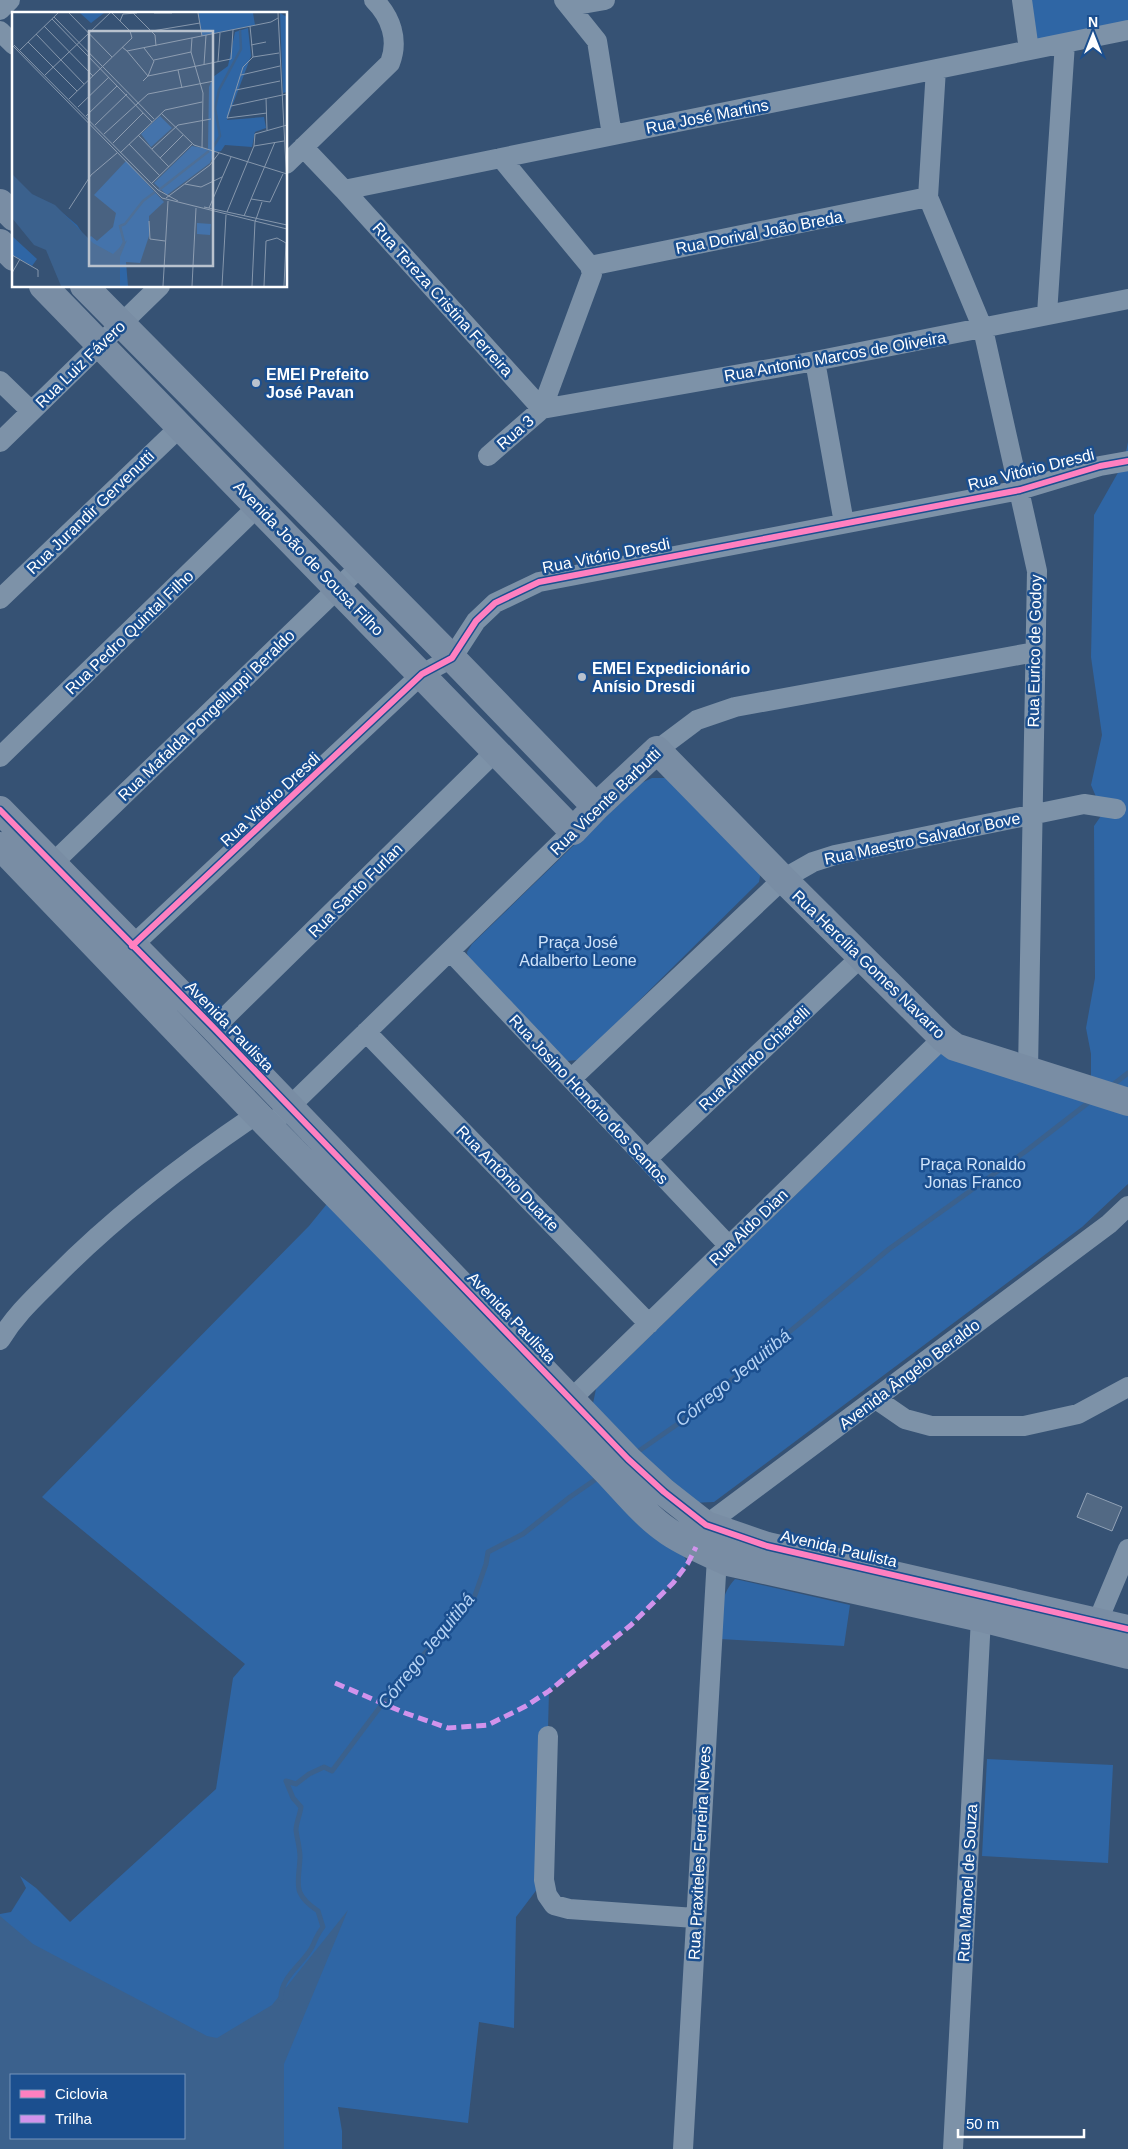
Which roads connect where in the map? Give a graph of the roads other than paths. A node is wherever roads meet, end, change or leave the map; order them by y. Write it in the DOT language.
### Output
graph roads {
  1 [pos="10,0"];
  2 [pos="374,0"];
  3 [pos="605,0"];
  4 [pos="1022,0"];
  5 [pos="568,3"];
  6 [pos="0,10"];
  7 [pos="1128,30"];
  8 [pos="0,31"];
  9 [pos="12,43"];
  10 [pos="1064,43"];
  11 [pos="1029,50"];
  12 [pos="936,69"];
  13 [pos="612,135"];
  14 [pos="303,147"];
  15 [pos="501,158"];
  16 [pos="288,162"];
  17 [pos="344,190"];
  18 [pos="928,197"];
  19 [pos="0,204"];
  20 [pos="12,215"];
  21 [pos="0,243"];
  22 [pos="12,255"];
  23 [pos="590,266"];
  24 [pos="45,288"];
  25 [pos="86,288"];
  26 [pos="158,288"];
  27 [pos="1128,299"];
  28 [pos="1047,314"];
  29 [pos="122,324"];
  30 [pos="983,329"];
  31 [pos="101,344"];
  32 [pos="815,360"];
  33 [pos="0,381"];
  34 [pos="542,409"];
  35 [pos="31,412"];
  36 [pos="180,426"];
  37 [pos="0,442"];
  38 [pos="488,456"];
  39 [pos="1128,461"];
  40 [pos="1020,490"];
  41 [pos="258,506"];
  42 [pos="844,523"];
  43 [pos="360,567"];
  44 [pos="338,588"];
  45 [pos="0,599"];
  46 [pos="1035,652"];
  47 [pos="452,658"];
  48 [pos="422,674"];
  49 [pos="657,750"];
  50 [pos="496,751"];
  51 [pos="0,757"];
  52 [pos="596,807"];
  53 [pos="1116,809"];
  54 [pos="0,810"];
  55 [pos="1031,814"];
  56 [pos="573,831"];
  57 [pos="0,846"];
  58 [pos="52,864"];
  59 [pos="783,879"];
  60 [pos="132,946"];
  61 [pos="450,951"];
  62 [pos="861,957"];
  63 [pos="214,1028"];
  64 [pos="366,1032"];
  65 [pos="943,1038"];
  66 [pos="1028,1070"];
  67 [pos="571,1079"];
  68 [pos="1128,1102"];
  69 [pos="289,1107"];
  70 [pos="263,1120"];
  71 [pos="646,1159"];
  72 [pos="1128,1206"];
  73 [pos="729,1246"];
  74 [pos="649,1324"];
  75 [pos="0,1340"];
  76 [pos="1128,1387"];
  77 [pos="876,1399"];
  78 [pos="562,1407"];
  79 [pos="707,1543"];
  80 [pos="1128,1549"];
  81 [pos="981,1618"];
  82 [pos="1097,1623"];
  83 [pos="1128,1629"];
  84 [pos="1128,1656"];
  85 [pos="548,1736"];
  86 [pos="695,1918"];
  87 [pos="683,2149"];
  88 [pos="952,2149"];
  1 -- 6 [label="street"];
  2 -- 14 [label="street"];
  3 -- 5 [label="street"];
  4 -- 11 [label="street"];
  5 -- 13 [label="street"];
  7 -- 10 [label="street, Rua José Martins"];
  8 -- 9 [label="street"];
  10 -- 11 [label="street, Rua José Martins"];
  10 -- 28 [label="street"];
  11 -- 12 [label="street, Rua José Martins"];
  12 -- 13 [label="street, Rua José Martins"];
  12 -- 18 [label="street, Rua Eurico de Godoy"];
  13 -- 15 [label="street, Rua José Martins"];
  14 -- 16 [label="street"];
  14 -- 17 [label="street"];
  15 -- 17 [label="street, Rua José Martins"];
  15 -- 23 [label="street"];
  17 -- 34 [label="street, Rua Tereza Cristina Ferreira"];
  18 -- 23 [label="street, Rua Dorival João Breda"];
  18 -- 30 [label="street, Rua Eurico de Godoy"];
  19 -- 20 [label="street"];
  21 -- 22 [label="street"];
  23 -- 34 [label="street"];
  24 -- 31 [label="street, Avenida João de Sousa Filho"];
  25 -- 29 [label="street, Avenida João de Sousa Filho"];
  26 -- 29 [label="street, Rua Luiz Fávero"];
  27 -- 28 [label="street, Rua Antonio Marcos de Oliveira"];
  28 -- 30 [label="street, Rua Antonio Marcos de Oliveira"];
  29 -- 31 [label="street, Rua Luiz Fávero"];
  29 -- 43 [label="street, Avenida João de Sousa Filho"];
  30 -- 32 [label="street, Rua Antonio Marcos de Oliveira"];
  30 -- 40 [label="street, Rua Eurico de Godoy"];
  31 -- 35 [label="street, Rua Luiz Fávero"];
  31 -- 36 [label="street, Avenida João de Sousa Filho"];
  32 -- 34 [label="street, Rua Antonio Marcos de Oliveira"];
  32 -- 42 [label="street"];
  33 -- 35 [label="street"];
  34 -- 38 [label="street, Rua 3"];
  35 -- 37 [label="street, Rua Luiz Fávero"];
  36 -- 41 [label="street, Avenida João de Sousa Filho"];
  36 -- 45 [label="street, Rua Jurandir Gervenutti"];
  39 -- 40 [label="street, Rua Vitório Dresdi"];
  40 -- 42 [label="street, Rua Vitório Dresdi"];
  40 -- 46 [label="street, Rua Eurico de Godoy"];
  41 -- 44 [label="street, Avenida João de Sousa Filho"];
  41 -- 51 [label="street, Rua Pedro Quintal Filho"];
  42 -- 47 [label="street, Rua Vitório Dresdi"];
  43 -- 44 [label="street, Rua Mafalda Pongelluppi Beraldo"];
  43 -- 47 [label="street, Avenida João de Sousa Filho"];
  44 -- 48 [label="street, Avenida João de Sousa Filho"];
  44 -- 58 [label="street, Rua Mafalda Pongelluppi Beraldo"];
  46 -- 49 [label="street, Rua Vicente Barbutti"];
  46 -- 55 [label="street, Rua Eurico de Godoy"];
  47 -- 48 [label="street, Rua Vitório Dresdi"];
  47 -- 52 [label="street, Avenida João de Sousa Filho"];
  48 -- 50 [label="street, Avenida João de Sousa Filho"];
  48 -- 60 [label="street, Rua Vitório Dresdi"];
  49 -- 52 [label="street, Rua Vicente Barbutti"];
  49 -- 59 [label="street, Rua Hercília Gomes Navarro"];
  50 -- 56 [label="street, Avenida João de Sousa Filho"];
  50 -- 63 [label="street, Rua Santo Furlan"];
  52 -- 56 [label="street, Rua Vicente Barbutti"];
  53 -- 55 [label="street, Rua Maestro Salvador Bove"];
  54 -- 58 [label="street, Avenida Paulista"];
  55 -- 59 [label="street, Rua Maestro Salvador Bove"];
  55 -- 66 [label="street, Rua Eurico de Godoy"];
  56 -- 61 [label="street, Rua Vicente Barbutti"];
  57 -- 70 [label="street, Avenida Paulista"];
  58 -- 60 [label="street, Avenida Paulista"];
  59 -- 62 [label="street, Rua Hercília Gomes Navarro"];
  59 -- 67 [label="street, Rua Maestro Salvador Bove"];
  60 -- 63 [label="street, Avenida Paulista"];
  61 -- 64 [label="street, Rua Vicente Barbutti"];
  61 -- 67 [label="street, Rua Josino Honório dos Santos"];
  62 -- 65 [label="street, Rua Hercília Gomes Navarro"];
  62 -- 71 [label="street, Rua Arlindo Chiarelli"];
  63 -- 69 [label="street, Avenida Paulista"];
  64 -- 69 [label="street, Rua Vicente Barbutti"];
  64 -- 74 [label="street, Rua Antônio Duarte"];
  65 -- 66 [label="street, Rua Hercília Gomes Navarro"];
  65 -- 73 [label="street, Rua Aldo Dian"];
  66 -- 68 [label="street, Rua Hercília Gomes Navarro"];
  67 -- 71 [label="street, Rua Josino Honório dos Santos"];
  69 -- 70 [label="street, Rua Vicente Barbutti"];
  69 -- 78 [label="street, Avenida Paulista"];
  70 -- 75 [label="street, Rua Vicente Barbutti"];
  70 -- 78 [label="street, Avenida Paulista"];
  71 -- 73 [label="street, Rua Josino Honório dos Santos"];
  72 -- 77 [label="street, Avenida Ângelo Beraldo"];
  73 -- 74 [label="street, Rua Aldo Dian"];
  74 -- 78 [label="street, Rua Aldo Dian"];
  76 -- 77 [label="street"];
  77 -- 79 [label="street, Avenida Ângelo Beraldo"];
  78 -- 79 [label="street, Avenida Paulista"];
  79 -- 81 [label="street, Avenida Paulista"];
  79 -- 82 [label="street, Avenida Paulista"];
  79 -- 86 [label="street, Rua Praxiteles Ferreira Neves"];
  80 -- 82 [label="street"];
  81 -- 84 [label="street, Avenida Paulista"];
  81 -- 88 [label="street, Rua Manoel de Souza"];
  82 -- 83 [label="street, Avenida Paulista"];
  85 -- 86 [label="street"];
  86 -- 87 [label="street, Rua Praxiteles Ferreira Neves"];
}
